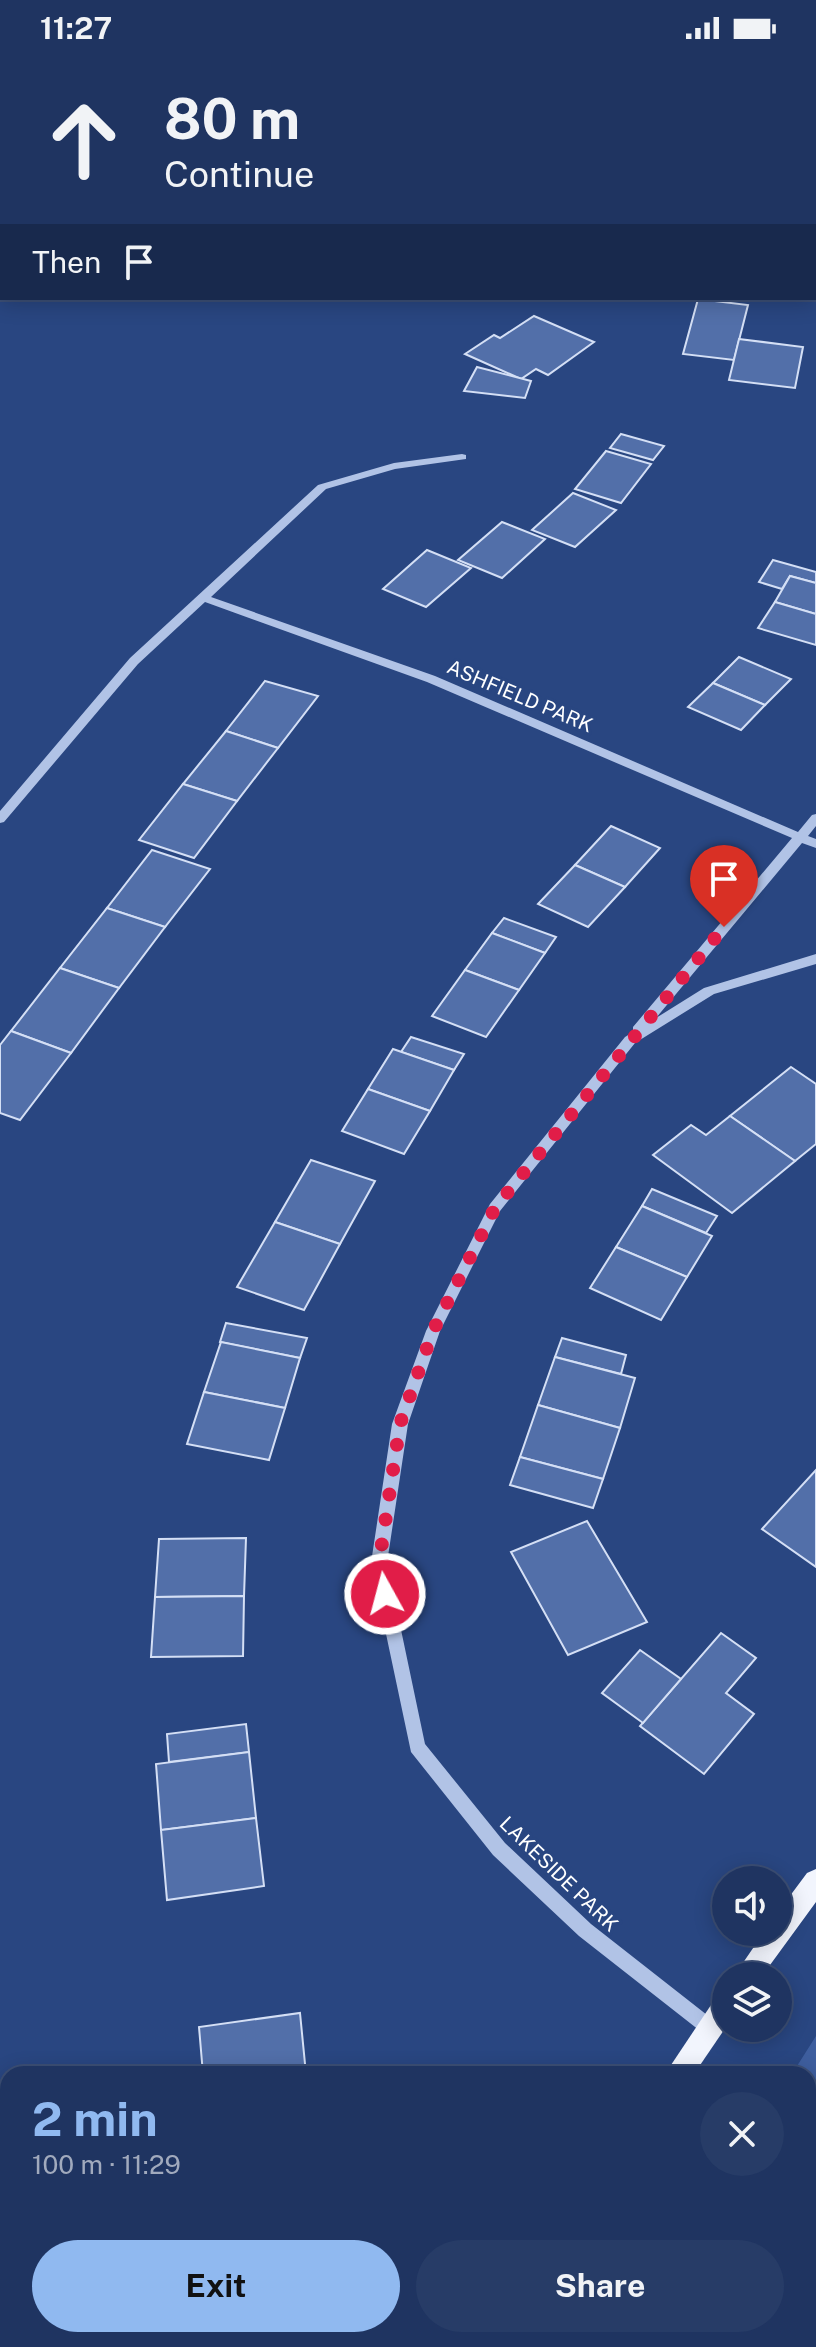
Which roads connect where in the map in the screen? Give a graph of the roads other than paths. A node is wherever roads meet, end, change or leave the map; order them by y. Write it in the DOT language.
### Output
graph roads {
  1 [pos="462,457"];
  2 [pos="203,598"];
  3 [pos="816,818"];
  4 [pos="0,819"];
  5 [pos="799,837"];
  6 [pos="816,844"];
  7 [pos="816,959"];
  8 [pos="630,1040"];
  9 [pos="816,1881"];
  10 [pos="757,1962"];
  11 [pos="712,2025"];
  12 [pos="710,2028"];
  13 [pos="684,2066"];
  1 -- 2 [label="street"];
  2 -- 4 [label="street"];
  2 -- 5 [label="street, ASHFIELD PARK"];
  3 -- 5 [label="street"];
  5 -- 6 [label="street, ASHFIELD PARK"];
  5 -- 8 [label="street"];
  7 -- 8 [label="street, LAKESIDE PARK"];
  8 -- 12 [label="street, LAKESIDE PARK"];
  9 -- 10 [label="main road"];
  11 -- 12 [label="main road"];
  12 -- 13 [label="main road"];
}
